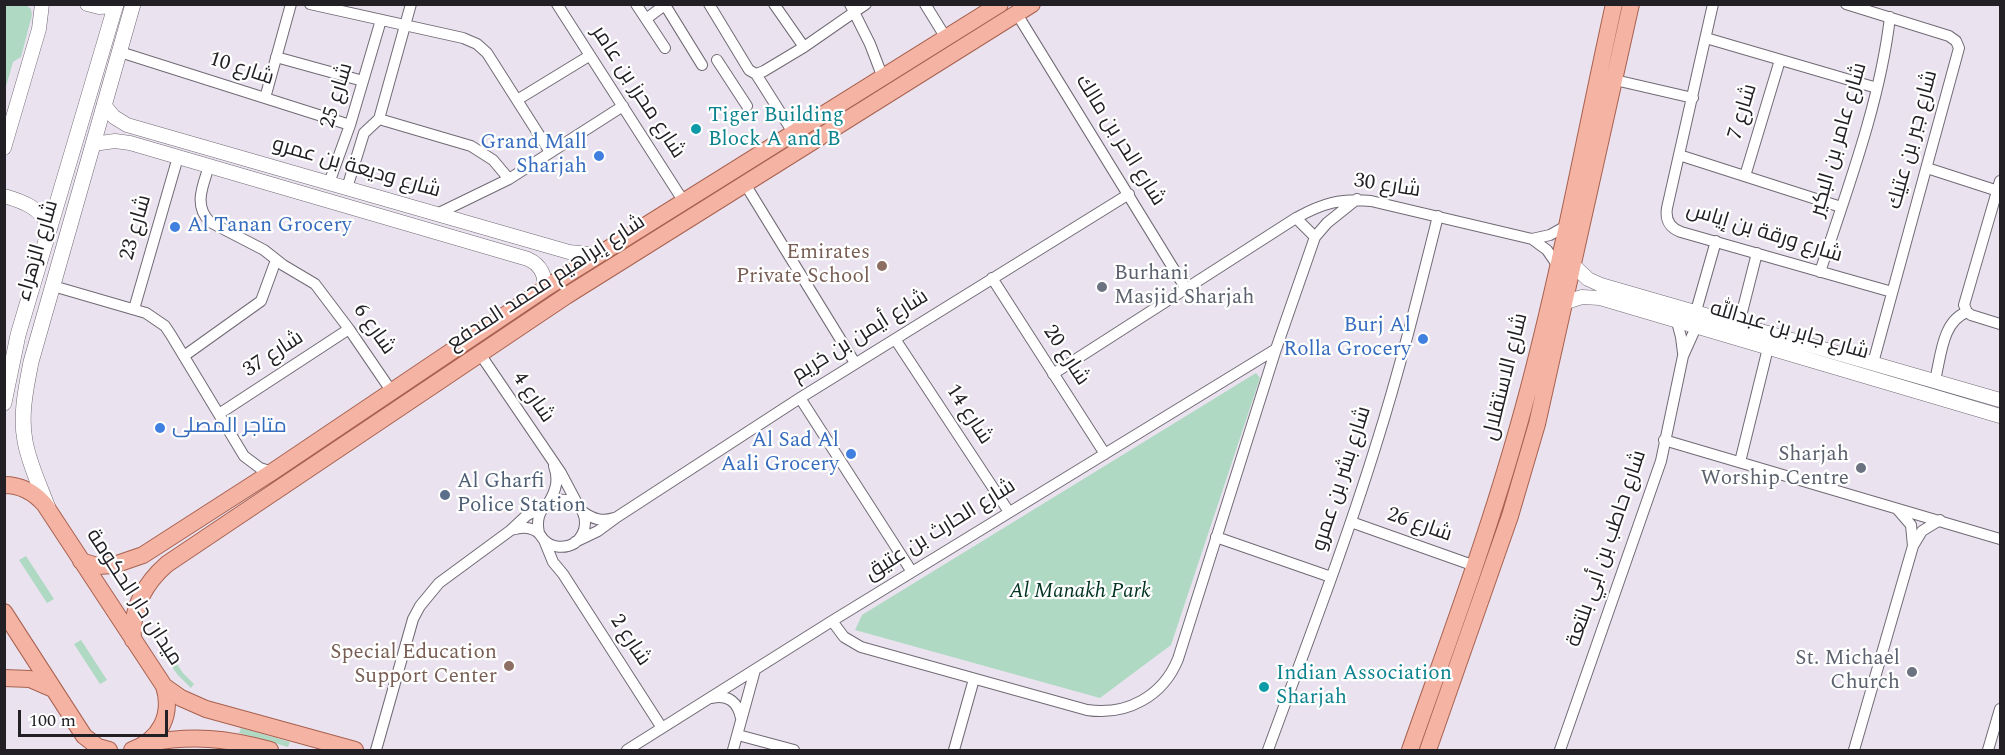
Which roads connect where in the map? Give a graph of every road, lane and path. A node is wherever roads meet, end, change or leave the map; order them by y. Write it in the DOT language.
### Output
graph roads {
  1 [pos="42,4"];
  2 [pos="87,4"];
  3 [pos="133,4"];
  4 [pos="291,4"];
  5 [pos="310,4"];
  6 [pos="411,4"];
  7 [pos="557,4"];
  8 [pos="636,4"];
  9 [pos="709,4"];
  10 [pos="774,4"];
  11 [pos="866,4"];
  12 [pos="925,4"];
  13 [pos="1000,4"];
  14 [pos="1032,4"];
  15 [pos="1614,4"];
  16 [pos="1631,4"];
  17 [pos="1713,4"];
  18 [pos="1846,4"];
  19 [pos="116,5"];
  20 [pos="665,5"];
  21 [pos="852,8"];
  22 [pos="1017,14"];
  23 [pos="1890,17"];
  24 [pos="646,19"];
  25 [pos="381,20"];
  26 [pos="405,25"];
  27 [pos="946,38"];
  28 [pos="1706,38"];
  29 [pos="804,47"];
  30 [pos="666,48"];
  31 [pos="120,52"];
  32 [pos="589,56"];
  33 [pos="276,57"];
  34 [pos="717,60"];
  35 [pos="1780,60"];
  36 [pos="702,65"];
  37 [pos="755,74"];
  38 [pos="883,78"];
  39 [pos="1615,80"];
  40 [pos="363,81"];
  41 [pos="1877,88"];
  42 [pos="90,96"];
  43 [pos="265,98"];
  44 [pos="1692,98"];
  45 [pos="517,100"];
  46 [pos="104,105"];
  47 [pos="623,106"];
  48 [pos="747,106"];
  49 [pos="379,119"];
  50 [pos="350,125"];
  51 [pos="794,134"];
  52 [pos="4,148"];
  53 [pos="92,148"];
  54 [pos="153,150"];
  55 [pos="218,151"];
  56 [pos="550,152"];
  57 [pos="1679,155"];
  58 [pos="178,157"];
  59 [pos="209,166"];
  60 [pos="1927,168"];
  61 [pos="1745,176"];
  62 [pos="509,179"];
  63 [pos="329,183"];
  64 [pos="745,184"];
  65 [pos="347,188"];
  66 [pos="1999,192"];
  67 [pos="1128,194"];
  68 [pos="4,196"];
  69 [pos="1357,200"];
  70 [pos="684,202"];
  71 [pos="1841,207"];
  72 [pos="437,214"];
  73 [pos="1438,216"];
  74 [pos="1296,218"];
  75 [pos="1566,226"];
  76 [pos="50,228"];
  77 [pos="495,231"];
  78 [pos="1315,237"];
  79 [pos="455,238"];
  80 [pos="1532,239"];
  81 [pos="1716,241"];
  82 [pos="604,252"];
  83 [pos="1757,253"];
  84 [pos="276,260"];
  85 [pos="1566,266"];
  86 [pos="1820,272"];
  87 [pos="992,279"];
  88 [pos="53,286"];
  89 [pos="544,289"];
  90 [pos="1186,289"];
  91 [pos="1892,292"];
  92 [pos="1566,302"];
  93 [pos="1966,308"];
  94 [pos="134,309"];
  95 [pos="1690,310"];
  96 [pos="1658,316"];
  97 [pos="1677,322"];
  98 [pos="1739,324"];
  99 [pos="2001,324"];
  100 [pos="1696,327"];
  101 [pos="349,329"];
  102 [pos="895,339"];
  103 [pos="459,347"];
  104 [pos="1768,348"];
  105 [pos="1276,349"];
  106 [pos="480,354"];
  107 [pos="184,356"];
  108 [pos="1683,356"];
  109 [pos="855,363"];
  110 [pos="1873,363"];
  111 [pos="1053,374"];
  112 [pos="7,377"];
  113 [pos="1935,380"];
  114 [pos="392,392"];
  115 [pos="419,394"];
  116 [pos="800,398"];
  117 [pos="2001,399"];
  118 [pos="4,403"];
  119 [pos="219,414"];
  120 [pos="2001,416"];
  121 [pos="1664,440"];
  122 [pos="1105,454"];
  123 [pos="1740,462"];
  124 [pos="553,463"];
  125 [pos="272,472"];
  126 [pos="4,485"];
  127 [pos="546,504"];
  128 [pos="1896,508"];
  129 [pos="581,510"];
  130 [pos="49,511"];
  131 [pos="1008,513"];
  132 [pos="617,517"];
  133 [pos="1940,520"];
  134 [pos="1351,522"];
  135 [pos="511,530"];
  136 [pos="542,536"];
  137 [pos="1216,537"];
  138 [pos="2001,539"];
  139 [pos="572,544"];
  140 [pos="1913,546"];
  141 [pos="81,561"];
  142 [pos="1475,566"];
  143 [pos="912,572"];
  144 [pos="563,574"];
  145 [pos="1330,577"];
  146 [pos="4,612"];
  147 [pos="832,621"];
  148 [pos="133,640"];
  149 [pos="755,670"];
  150 [pos="4,678"];
  151 [pos="974,679"];
  152 [pos="164,686"];
  153 [pos="53,690"];
  154 [pos="712,698"];
  155 [pos="2001,709"];
  156 [pos="742,722"];
  157 [pos="79,729"];
  158 [pos="662,729"];
  159 [pos="738,735"];
  160 [pos="142,748"];
  161 [pos="84,750"];
  162 [pos="109,750"];
  163 [pos="270,750"];
  164 [pos="355,750"];
  165 [pos="376,750"];
  166 [pos="627,750"];
  167 [pos="733,750"];
  168 [pos="794,750"];
  169 [pos="954,750"];
  170 [pos="1269,750"];
  171 [pos="1410,750"];
  172 [pos="1428,750"];
  173 [pos="1560,750"];
  174 [pos="1854,750"];
  175 [pos="1988,750"];
  1 -- 52 [label="street"];
  2 -- 19 [label="street"];
  3 -- 31 [label="main road, شارع الزهراء"];
  4 -- 33 [label="street"];
  5 -- 25 [label="street"];
  6 -- 26 [label="street"];
  7 -- 32 [label="street, شارع محرز بن عامر"];
  8 -- 24 [label="street"];
  9 -- 37 [label="street"];
  10 -- 29 [label="street"];
  11 -- 21 [label="street"];
  12 -- 27 [label="street"];
  13 -- 27 [label="main road, شارع إبراهيم محمد المدفع"];
  14 -- 22 [label="main road, شارع إبراهيم محمد المدفع"];
  15 -- 75 [label="main road, شارع الاستقلال"];
  16 -- 39 [label="main road, شارع الاستقلال"];
  17 -- 28 [label="street, شارع ورقة بن إياس"];
  18 -- 23 [label="street, شارع جبر بن عتيك"];
  19 -- 42 [label="main road, شارع الزهراء"];
  20 -- 24 [label="street"];
  20 -- 36 [label="street"];
  21 -- 29 [label="street"];
  21 -- 38 [label="street"];
  22 -- 64 [label="main road, شارع إبراهيم محمد المدفع"];
  22 -- 67 [label="street, شارع الحر بن مالك"];
  23 -- 41 [label="street, شارع عامر بن البكير"];
  23 -- 60 [label="street, شارع جبر بن عتيك"];
  24 -- 30 [label="street"];
  25 -- 26 [label="street"];
  25 -- 40 [label="street, شارع 25"];
  26 -- 45 [label="street"];
  26 -- 49 [label="street"];
  27 -- 38 [label="main road, شارع إبراهيم محمد المدفع"];
  28 -- 35 [label="street"];
  28 -- 44 [label="street, شارع ورقة بن إياس"];
  29 -- 37 [label="street"];
  31 -- 43 [label="street, شارع 10"];
  31 -- 46 [label="main road, شارع الزهراء"];
  32 -- 45 [label="street"];
  32 -- 47 [label="street, شارع محرز بن عامر"];
  33 -- 40 [label="street"];
  33 -- 43 [label="street"];
  34 -- 48 [label="street"];
  35 -- 41 [label="street"];
  35 -- 61 [label="street, شارع 7"];
  37 -- 51 [label="street"];
  38 -- 51 [label="main road, شارع إبراهيم محمد المدفع"];
  39 -- 44 [label="street"];
  39 -- 85 [label="main road, شارع الاستقلال"];
  40 -- 50 [label="street, شارع 25"];
  41 -- 71 [label="street, شارع عامر بن البكير"];
  42 -- 53 [label="main road"];
  42 -- 76 [label="main road, شارع الزهراء"];
  43 -- 50 [label="street, شارع 10"];
  44 -- 57 [label="street, شارع ورقة بن إياس"];
  45 -- 56 [label="street"];
  46 -- 53 [label="main road, شارع الزهراء"];
  46 -- 55 [label="street, شارع وديعة بن عمرو"];
  47 -- 56 [label="street"];
  47 -- 70 [label="street, شارع محرز بن عامر"];
  49 -- 62 [label="street"];
  49 -- 65 [label="street"];
  50 -- 63 [label="street, شارع 25"];
  51 -- 70 [label="main road, شارع إبراهيم محمد المدفع"];
  53 -- 54 [label="street, شارع وديعة بن عمرو"];
  53 -- 88 [label="main road, شارع الزهراء"];
  54 -- 55 [label="street"];
  54 -- 58 [label="street, شارع وديعة بن عمرو"];
  55 -- 63 [label="street, شارع وديعة بن عمرو"];
  56 -- 62 [label="street"];
  57 -- 61 [label="street"];
  57 -- 81 [label="street, شارع ورقة بن إياس"];
  58 -- 59 [label="street, شارع وديعة بن عمرو"];
  58 -- 94 [label="street, شارع 23"];
  59 -- 79 [label="street, شارع وديعة بن عمرو"];
  59 -- 84 [label="street, شارع 6"];
  60 -- 66 [label="street"];
  60 -- 91 [label="street, شارع جبر بن عتيك"];
  61 -- 71 [label="street"];
  62 -- 72 [label="street"];
  63 -- 65 [label="street, شارع وديعة بن عمرو"];
  64 -- 106 [label="main road, شارع إبراهيم محمد المدفع"];
  64 -- 109 [label="street"];
  65 -- 72 [label="street, شارع وديعة بن عمرو"];
  66 -- 93 [label="street"];
  67 -- 87 [label="street, شارع أيمن بن خريم"];
  67 -- 90 [label="street, شارع الحر بن مالك"];
  68 -- 76 [label="street"];
  69 -- 73 [label="street, شارع 30"];
  69 -- 74 [label="street, شارع 30"];
  69 -- 78 [label="street"];
  70 -- 82 [label="main road, شارع إبراهيم محمد المدفع"];
  71 -- 86 [label="street, شارع عامر بن البكير"];
  72 -- 77 [label="street, شارع وديعة بن عمرو"];
  73 -- 80 [label="street, شارع 30"];
  73 -- 134 [label="street, شارع بشر بن عمرو"];
  74 -- 78 [label="street"];
  74 -- 90 [label="street, شارع 30"];
  75 -- 80 [label="street"];
  75 -- 85 [label="main road, شارع الاستقلال"];
  76 -- 112 [label="main road, شارع الزهراء"];
  77 -- 79 [label="street"];
  77 -- 82 [label="street, شارع وديعة بن عمرو"];
  78 -- 105 [label="street"];
  79 -- 89 [label="street, شارع وديعة بن عمرو"];
  80 -- 85 [label="street"];
  81 -- 83 [label="street, شارع ورقة بن إياس"];
  81 -- 95 [label="street"];
  82 -- 89 [label="main road, شارع إبراهيم محمد المدفع"];
  83 -- 86 [label="street, شارع ورقة بن إياس"];
  83 -- 98 [label="street"];
  84 -- 101 [label="street, شارع 6"];
  84 -- 107 [label="street"];
  85 -- 92 [label="main road, شارع الاستقلال"];
  85 -- 95 [label="street, شارع جابر بن عبدالله"];
  85 -- 142 [label="main road, شارع الاستقلال"];
  86 -- 91 [label="street, شارع ورقة بن إياس"];
  87 -- 102 [label="street, شارع أيمن بن خريم"];
  87 -- 111 [label="street, شارع 20"];
  88 -- 94 [label="street"];
  88 -- 130 [label="main road, شارع الزهراء"];
  89 -- 103 [label="main road, شارع إبراهيم محمد المدفع"];
  90 -- 111 [label="street, شارع 30"];
  91 -- 110 [label="street, شارع جبر بن عتيك"];
  92 -- 96 [label="street, شارع جابر بن عبدالله"];
  92 -- 172 [label="main road, شارع الاستقلال"];
  93 -- 99 [label="street"];
  93 -- 113 [label="street"];
  94 -- 107 [label="street"];
  95 -- 96 [label="street"];
  95 -- 98 [label="street, شارع جابر بن عبدالله"];
  96 -- 97 [label="street, شارع جابر بن عبدالله"];
  97 -- 100 [label="street, شارع جابر بن عبدالله"];
  97 -- 108 [label="street, شارع حاطب بن أبي بلتعة"];
  98 -- 110 [label="street, شارع جابر بن عبدالله"];
  100 -- 104 [label="street, شارع جابر بن عبدالله"];
  100 -- 108 [label="street, شارع حاطب بن أبي بلتعة"];
  101 -- 114 [label="street, شارع 6"];
  101 -- 119 [label="street, شارع 37"];
  102 -- 109 [label="street, شارع أيمن بن خريم"];
  102 -- 131 [label="street, شارع 14"];
  103 -- 114 [label="main road, شارع إبراهيم محمد المدفع"];
  103 -- 115 [label="main road"];
  104 -- 120 [label="street, شارع جابر بن عبدالله"];
  104 -- 123 [label="street"];
  105 -- 122 [label="street, شارع الحارث بن عتيق"];
  105 -- 137 [label="street"];
  106 -- 115 [label="main road, شارع إبراهيم محمد المدفع"];
  106 -- 124 [label="street, شارع 4"];
  107 -- 119 [label="street"];
  108 -- 121 [label="street, شارع حاطب بن أبي بلتعة"];
  109 -- 116 [label="street, شارع أيمن بن خريم"];
  110 -- 113 [label="street, شارع جابر بن عبدالله"];
  111 -- 122 [label="street, شارع 20"];
  112 -- 118 [label="main road, شارع الزهراء"];
  113 -- 117 [label="street, شارع جابر بن عبدالله"];
  114 -- 125 [label="main road, شارع إبراهيم محمد المدفع"];
  115 -- 148 [label="main road, شارع إبراهيم محمد المدفع"];
  116 -- 132 [label="street, شارع أيمن بن خريم"];
  116 -- 143 [label="street"];
  119 -- 125 [label="street"];
  121 -- 123 [label="street"];
  121 -- 173 [label="street, شارع حاطب بن أبي بلتعة"];
  122 -- 131 [label="street, شارع الحارث بن عتيق"];
  123 -- 128 [label="street"];
  124 -- 127 [label="street"];
  124 -- 129 [label="street, شارع 4"];
  125 -- 141 [label="main road, شارع إبراهيم محمد المدفع"];
  126 -- 130 [label="main road, ميدان دار الحكومة"];
  127 -- 129 [label="street"];
  127 -- 135 [label="street"];
  127 -- 136 [label="street"];
  128 -- 133 [label="street"];
  128 -- 140 [label="street"];
  129 -- 132 [label="street"];
  129 -- 139 [label="street"];
  130 -- 141 [label="main road, ميدان دار الحكومة"];
  131 -- 143 [label="street, شارع الحارث بن عتيق"];
  132 -- 139 [label="street, شارع أيمن بن خريم"];
  133 -- 138 [label="street"];
  133 -- 140 [label="street"];
  134 -- 142 [label="street, شارع 26"];
  134 -- 145 [label="street, شارع بشر بن عمرو"];
  135 -- 136 [label="street"];
  135 -- 165 [label="street"];
  136 -- 139 [label="street"];
  136 -- 144 [label="street, شارع 2"];
  137 -- 145 [label="street"];
  137 -- 151 [label="street"];
  139 -- 144 [label="street"];
  140 -- 174 [label="street"];
  141 -- 148 [label="main road, ميدان دار الحكومة"];
  142 -- 171 [label="main road, شارع الاستقلال"];
  143 -- 147 [label="street, شارع الحارث بن عتيق"];
  144 -- 158 [label="street, شارع 2"];
  145 -- 170 [label="street, شارع بشر بن عمرو"];
  146 -- 153 [label="main road"];
  147 -- 149 [label="street, شارع الحارث بن عتيق"];
  147 -- 151 [label="street"];
  148 -- 152 [label="main road, ميدان دار الحكومة"];
  149 -- 154 [label="street, شارع الحارث بن عتيق"];
  149 -- 156 [label="street"];
  150 -- 153 [label="main road"];
  151 -- 169 [label="street"];
  152 -- 160 [label="main road, ميدان دار الحكومة"];
  152 -- 164 [label="main road"];
  153 -- 157 [label="main road"];
  154 -- 156 [label="street"];
  154 -- 158 [label="street, شارع الحارث بن عتيق"];
  155 -- 175 [label="street"];
  156 -- 159 [label="street"];
  157 -- 161 [label="main road"];
  157 -- 162 [label="main road"];
  158 -- 166 [label="street, شارع الحارث بن عتيق"];
  159 -- 167 [label="street"];
  159 -- 168 [label="street"];
  160 -- 163 [label="main road"];
}
